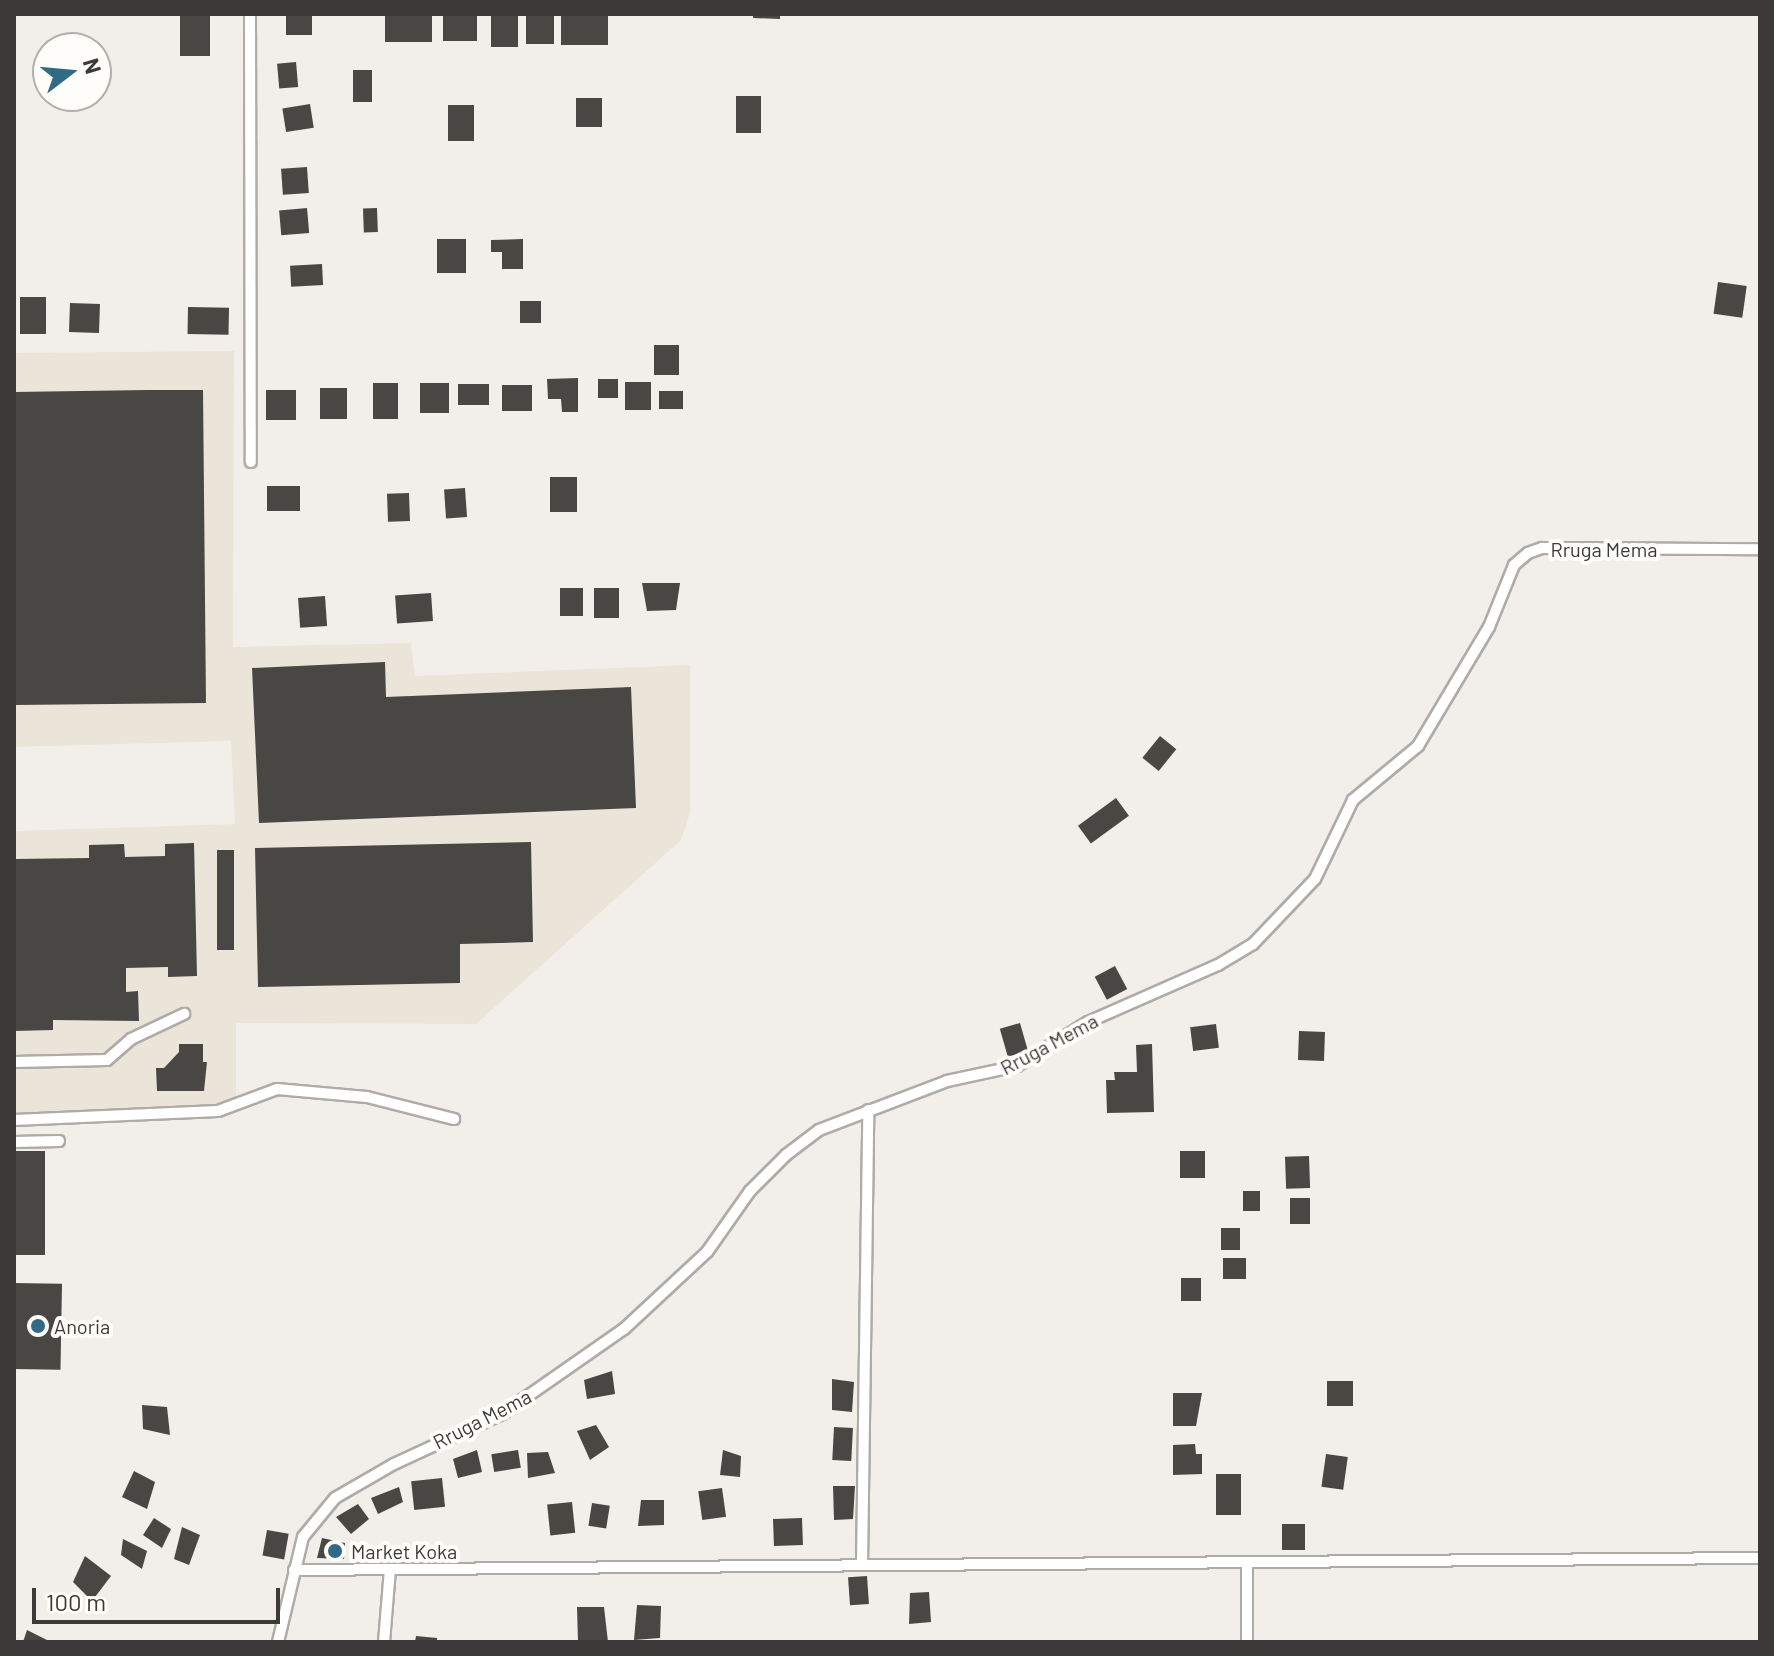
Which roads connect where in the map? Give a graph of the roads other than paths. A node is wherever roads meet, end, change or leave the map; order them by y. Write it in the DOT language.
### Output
graph roads {
  1 [pos="250,14"];
  2 [pos="251,462"];
  3 [pos="1760,549"];
  4 [pos="184,1014"];
  5 [pos="14,1062"];
  6 [pos="868,1110"];
  7 [pos="454,1119"];
  8 [pos="14,1120"];
  9 [pos="59,1141"];
  10 [pos="14,1142"];
  11 [pos="1760,1558"];
  12 [pos="1247,1563"];
  13 [pos="862,1565"];
  14 [pos="390,1569"];
  15 [pos="294,1570"];
  16 [pos="278,1642"];
  17 [pos="384,1642"];
  18 [pos="1247,1642"];
  1 -- 2 [label="lane"];
  3 -- 6 [label="lane, Rruga Mema"];
  4 -- 5 [label="lane"];
  6 -- 13 [label="lane"];
  6 -- 15 [label="lane, Rruga Mema"];
  7 -- 8 [label="lane"];
  9 -- 10 [label="lane"];
  11 -- 12 [label="lane"];
  12 -- 13 [label="lane"];
  12 -- 18 [label="lane"];
  13 -- 14 [label="lane"];
  14 -- 15 [label="lane"];
  14 -- 17 [label="lane"];
  15 -- 16 [label="lane, Rruga Mema"];
}
